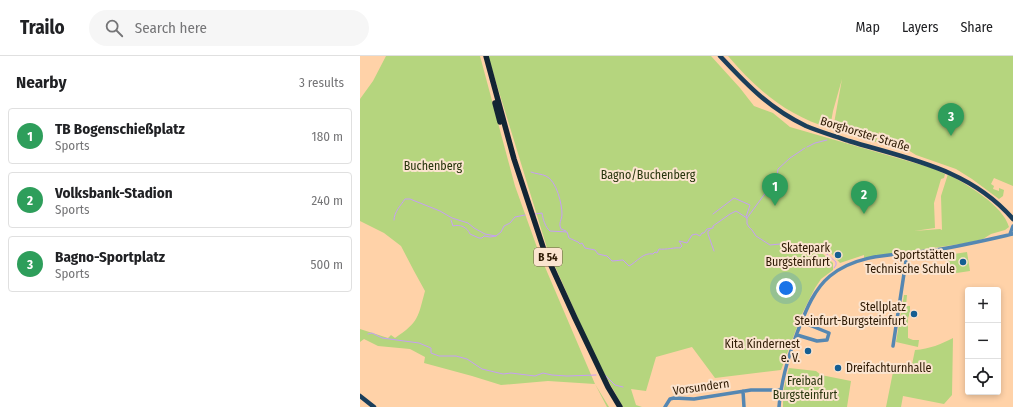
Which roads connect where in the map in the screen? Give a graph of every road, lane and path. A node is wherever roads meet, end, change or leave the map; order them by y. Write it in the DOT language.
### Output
graph roads {
  1 [pos="484,56"];
  2 [pos="720,56"];
  3 [pos="1013,220"];
  4 [pos="1013,226"];
  5 [pos="1012,234"];
  6 [pos="907,254"];
  7 [pos="802,322"];
  8 [pos="797,335"];
  9 [pos="893,346"];
  10 [pos="780,390"];
  11 [pos="743,391"];
  12 [pos="360,396"];
  13 [pos="374,407"];
  14 [pos="616,407"];
  15 [pos="620,407"];
  16 [pos="665,407"];
  17 [pos="744,407"];
  18 [pos="779,407"];
  1 -- 14 [label="highway, B 54"];
  1 -- 15 [label="highway, B 54"];
  2 -- 3 [label="main road, Borghorster Straße"];
  4 -- 5 [label="street"];
  5 -- 6 [label="street"];
  6 -- 7 [label="street"];
  6 -- 9 [label="street"];
  7 -- 8 [label="street"];
  7 -- 8 [label="street"];
  8 -- 10 [label="street"];
  10 -- 11 [label="street, Vorsundern"];
  10 -- 18 [label="street"];
  11 -- 16 [label="street, Vorsundern"];
  11 -- 17 [label="street, Vorsundern"];
  12 -- 13 [label="main road"];
}
